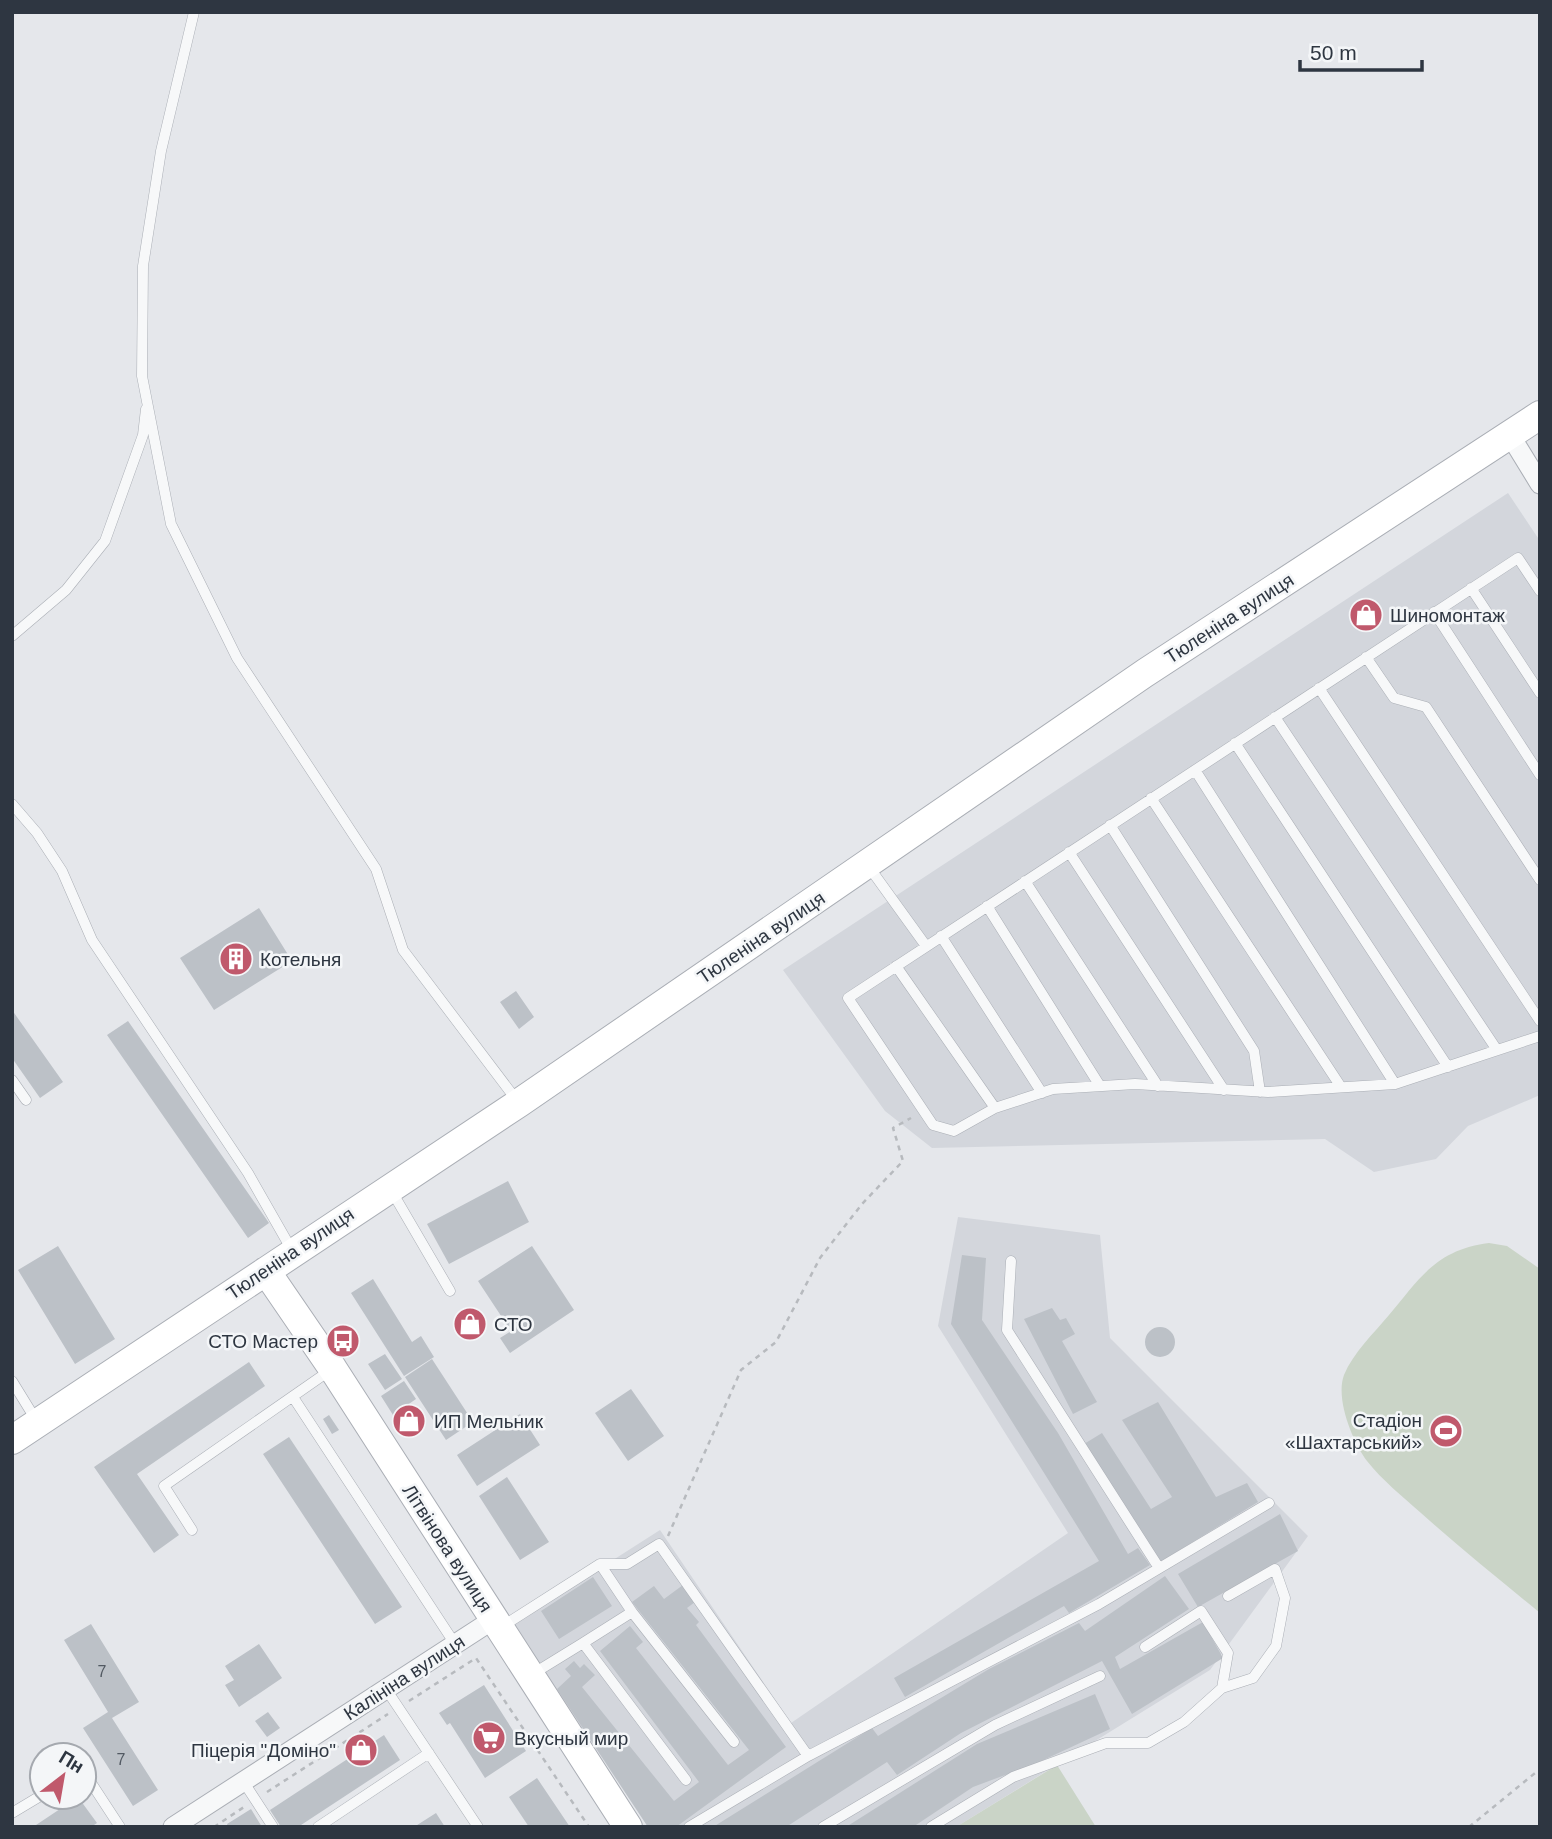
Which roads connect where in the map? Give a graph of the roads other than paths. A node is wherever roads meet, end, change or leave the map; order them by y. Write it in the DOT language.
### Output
graph roads {
  1 [pos="194,12"];
  2 [pos="147,400"];
  3 [pos="1540,415"];
  4 [pos="1510,435"];
  5 [pos="1540,484"];
  6 [pos="1471,588"];
  7 [pos="1540,592"];
  8 [pos="1434,612"];
  9 [pos="12,636"];
  10 [pos="1366,657"];
  11 [pos="1319,688"];
  12 [pos="1540,693"];
  13 [pos="1275,717"];
  14 [pos="1236,743"];
  15 [pos="1195,770"];
  16 [pos="1540,775"];
  17 [pos="1151,798"];
  18 [pos="12,804"];
  19 [pos="1110,825"];
  20 [pos="1069,852"];
  21 [pos="868,864"];
  22 [pos="1540,880"];
  23 [pos="1025,881"];
  24 [pos="987,906"];
  25 [pos="942,936"];
  26 [pos="926,946"];
  27 [pos="896,966"];
  28 [pos="1540,1021"];
  29 [pos="1540,1036"];
  30 [pos="1497,1050"];
  31 [pos="1448,1067"];
  32 [pos="12,1080"];
  33 [pos="1395,1084"];
  34 [pos="1100,1086"];
  35 [pos="1158,1086"];
  36 [pos="1341,1087"];
  37 [pos="1224,1090"];
  38 [pos="1260,1092"];
  39 [pos="1042,1093"];
  40 [pos="26,1101"];
  41 [pos="519,1103"];
  42 [pos="995,1108"];
  43 [pos="389,1186"];
  44 [pos="293,1252"];
  45 [pos="1011,1261"];
  46 [pos="266,1271"];
  47 [pos="450,1291"];
  48 [pos="333,1369"];
  49 [pos="12,1381"];
  50 [pos="292,1397"];
  51 [pos="38,1423"];
  52 [pos="12,1440"];
  53 [pos="1269,1503"];
  54 [pos="192,1530"];
  55 [pos="600,1564"];
  56 [pos="1159,1568"];
  57 [pos="1228,1596"];
  58 [pos="632,1612"];
  59 [pos="497,1624"];
  60 [pos="583,1643"];
  61 [pos="455,1644"];
  62 [pos="1145,1647"];
  63 [pos="530,1675"];
  64 [pos="1100,1676"];
  65 [pos="1222,1688"];
  66 [pos="386,1689"];
  67 [pos="734,1742"];
  68 [pos="429,1754"];
  69 [pos="808,1756"];
  70 [pos="686,1780"];
  71 [pos="243,1781"];
  72 [pos="98,1793"];
  73 [pos="28,1803"];
  74 [pos="12,1813"];
  75 [pos="120,1827"];
  76 [pos="173,1827"];
  77 [pos="273,1827"];
  78 [pos="318,1827"];
  79 [pos="478,1827"];
  80 [pos="628,1827"];
  81 [pos="689,1827"];
  82 [pos="823,1827"];
  83 [pos="931,1827"];
  1 -- 2 [label="lane"];
  2 -- 9 [label="lane"];
  2 -- 41 [label="lane"];
  3 -- 4 [label="street, Тюленіна вулиця"];
  4 -- 5 [label="street"];
  4 -- 21 [label="street, Тюленіна вулиця"];
  6 -- 7 [label="lane"];
  6 -- 8 [label="lane"];
  6 -- 12 [label="lane"];
  8 -- 10 [label="lane"];
  8 -- 16 [label="lane"];
  10 -- 11 [label="lane"];
  10 -- 22 [label="lane"];
  11 -- 13 [label="lane"];
  11 -- 28 [label="lane"];
  13 -- 14 [label="lane"];
  13 -- 30 [label="lane"];
  14 -- 15 [label="lane"];
  14 -- 31 [label="lane"];
  15 -- 17 [label="lane"];
  15 -- 33 [label="lane"];
  17 -- 19 [label="lane"];
  17 -- 36 [label="lane"];
  18 -- 44 [label="lane"];
  19 -- 20 [label="lane"];
  19 -- 38 [label="lane"];
  20 -- 23 [label="lane"];
  20 -- 37 [label="lane"];
  21 -- 26 [label="lane"];
  21 -- 41 [label="street, Тюленіна вулиця"];
  23 -- 24 [label="lane"];
  23 -- 35 [label="lane"];
  24 -- 25 [label="lane"];
  24 -- 34 [label="lane"];
  25 -- 26 [label="lane"];
  25 -- 39 [label="lane"];
  26 -- 27 [label="lane"];
  27 -- 42 [label="lane"];
  27 -- 42 [label="lane"];
  29 -- 30 [label="lane"];
  30 -- 31 [label="lane"];
  31 -- 33 [label="lane"];
  32 -- 40 [label="lane"];
  33 -- 36 [label="lane"];
  34 -- 35 [label="lane"];
  34 -- 39 [label="lane"];
  35 -- 37 [label="lane"];
  36 -- 38 [label="lane"];
  37 -- 38 [label="lane"];
  39 -- 42 [label="lane"];
  41 -- 43 [label="street, Тюленіна вулиця"];
  43 -- 44 [label="street, Тюленіна вулиця"];
  43 -- 47 [label="lane"];
  44 -- 46 [label="street, Тюленіна вулиця"];
  45 -- 56 [label="lane"];
  46 -- 48 [label="street, Літвінова вулиця"];
  46 -- 51 [label="street, Тюленіна вулиця"];
  48 -- 50 [label="lane"];
  48 -- 59 [label="street, Літвінова вулиця"];
  49 -- 51 [label="lane"];
  50 -- 54 [label="lane"];
  50 -- 61 [label="lane"];
  51 -- 52 [label="street, Тюленіна вулиця"];
  53 -- 56 [label="lane"];
  55 -- 58 [label="lane"];
  55 -- 59 [label="lane"];
  55 -- 69 [label="lane"];
  56 -- 69 [label="lane"];
  57 -- 65 [label="lane"];
  58 -- 60 [label="lane"];
  58 -- 67 [label="lane"];
  59 -- 61 [label="street, Калініна вулиця"];
  59 -- 63 [label="street, Літвінова вулиця"];
  60 -- 63 [label="lane"];
  60 -- 70 [label="lane"];
  61 -- 66 [label="street, Калініна вулиця"];
  62 -- 65 [label="lane"];
  63 -- 80 [label="street, Літвінова вулиця"];
  64 -- 82 [label="lane"];
  65 -- 83 [label="lane"];
  66 -- 68 [label="lane"];
  66 -- 71 [label="street, Калініна вулиця"];
  68 -- 78 [label="lane"];
  68 -- 79 [label="lane"];
  69 -- 81 [label="lane"];
  71 -- 76 [label="street, Калініна вулиця"];
  71 -- 77 [label="lane"];
  72 -- 75 [label="lane"];
  73 -- 74 [label="lane"];
}
